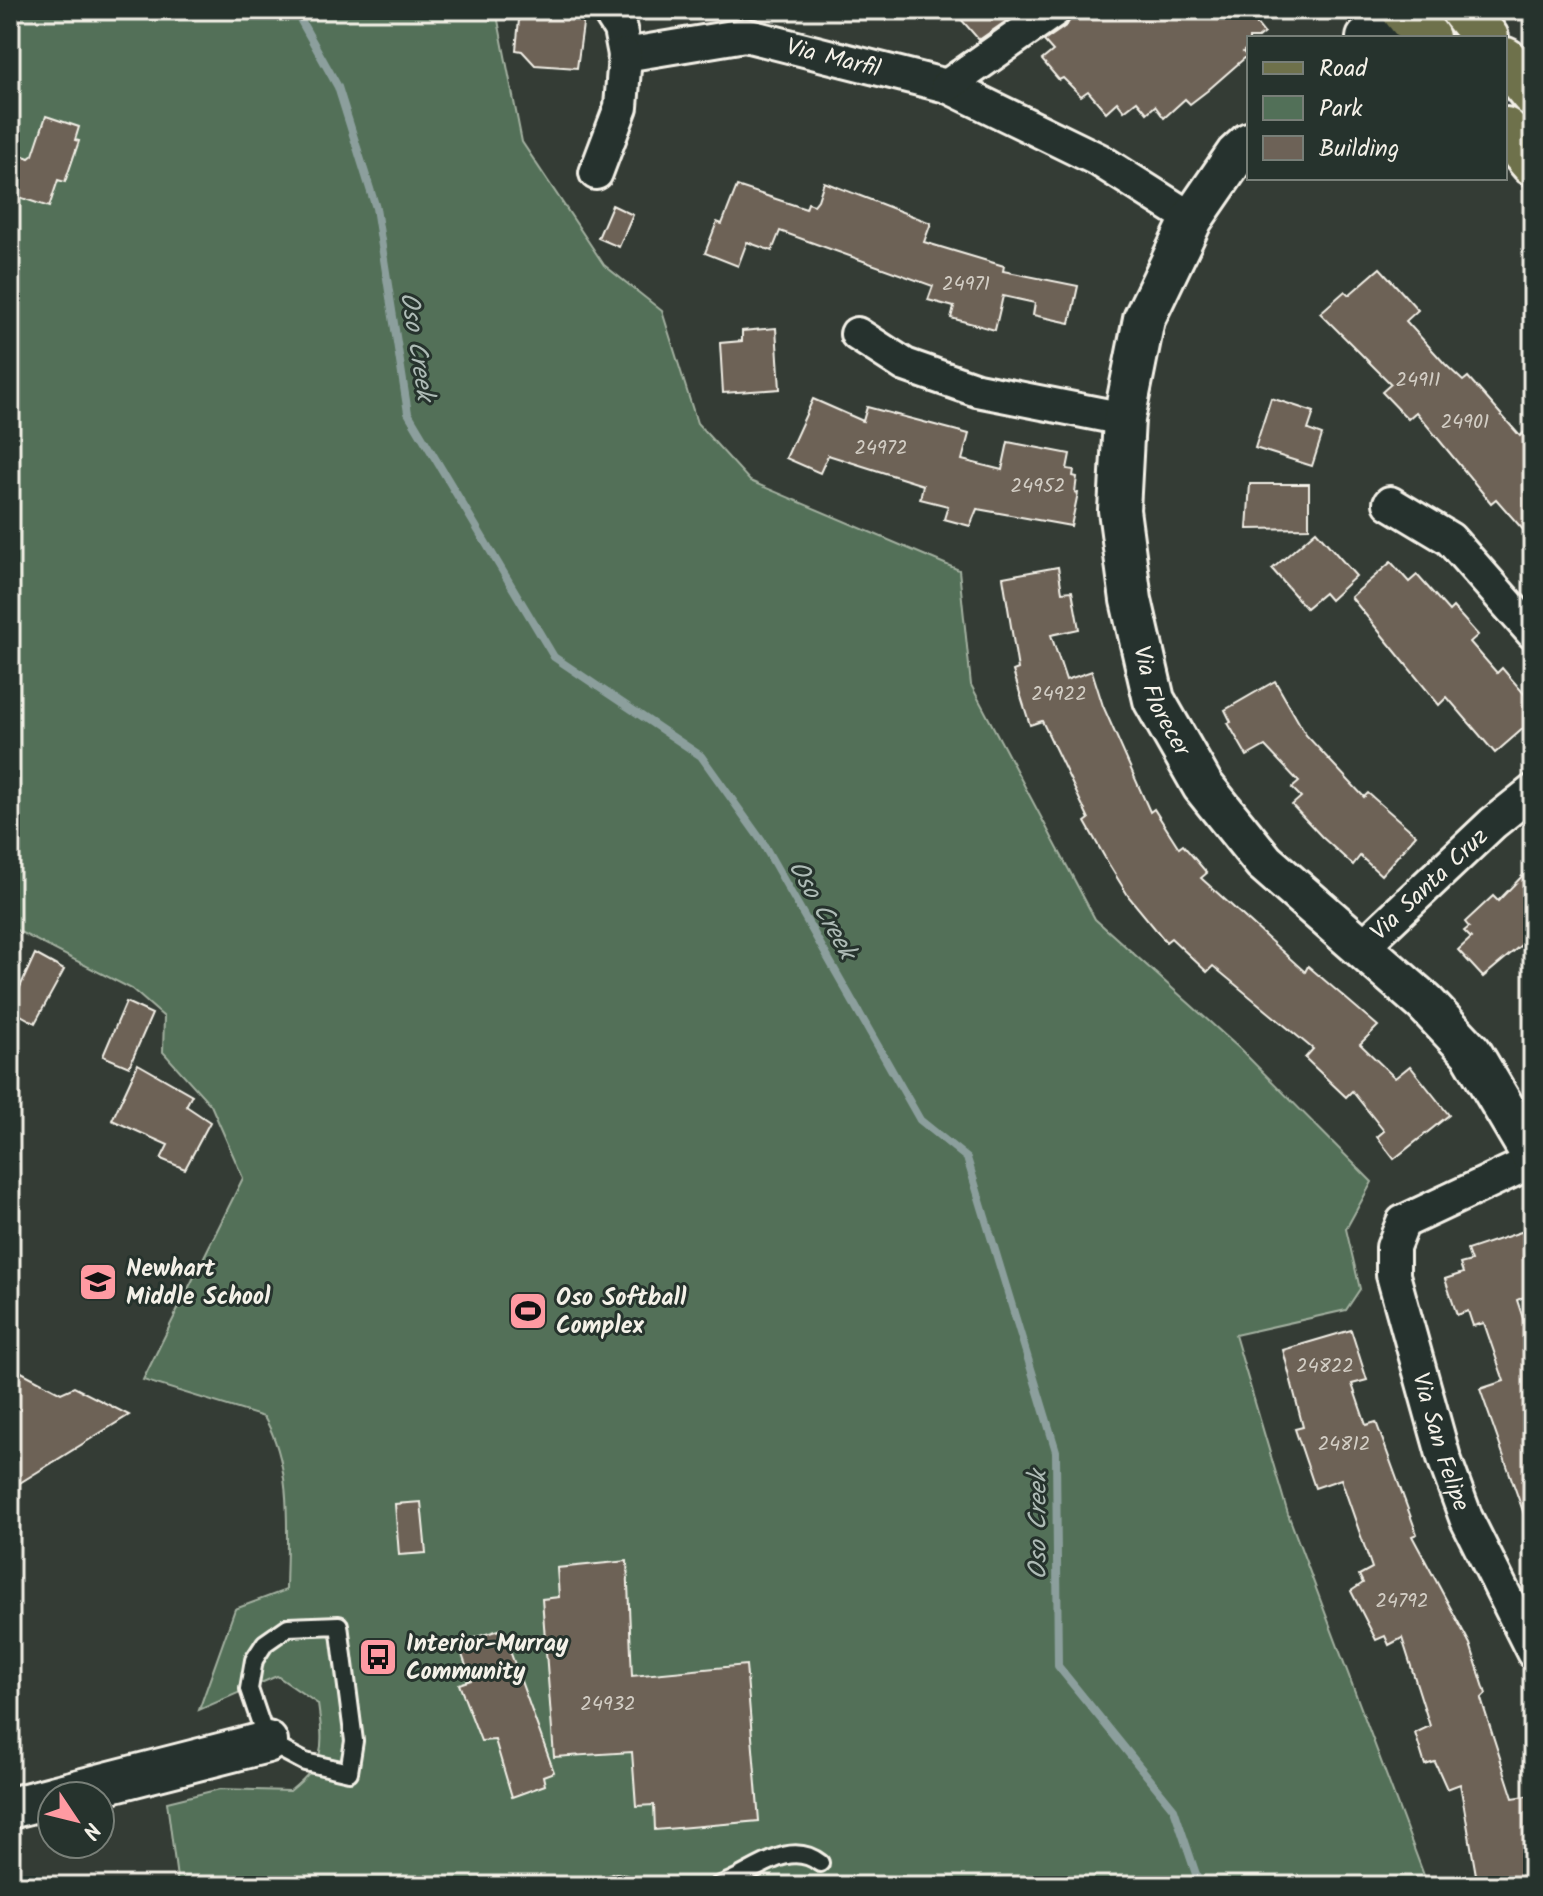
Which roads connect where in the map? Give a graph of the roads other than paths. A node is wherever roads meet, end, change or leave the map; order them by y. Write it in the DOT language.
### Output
graph roads {
  1 [pos="608,10"];
  2 [pos="1055,10"];
  3 [pos="1401,10"];
  4 [pos="1463,10"];
  5 [pos="1369,36"];
  6 [pos="1425,36"];
  7 [pos="1484,36"];
  8 [pos="625,55"];
  9 [pos="1507,62"];
  10 [pos="947,86"];
  11 [pos="1533,94"];
  12 [pos="1507,132"];
  13 [pos="1247,145"];
  14 [pos="1533,163"];
  15 [pos="596,173"];
  16 [pos="1192,219"];
  17 [pos="857,334"];
  18 [pos="1124,419"];
  19 [pos="1390,503"];
  20 [pos="1533,633"];
  21 [pos="1533,791"];
  22 [pos="1362,947"];
  23 [pos="1533,1159"];
  24 [pos="1533,1652"];
  25 [pos="267,1742"];
  26 [pos="116,1781"];
  27 [pos="36,1802"];
  28 [pos="10,1808"];
  29 [pos="820,1863"];
  30 [pos="718,1886"];
  1 -- 8 [label="street"];
  2 -- 10 [label="street"];
  3 -- 5 [label="street"];
  3 -- 6 [label="main road"];
  4 -- 7 [label="main road"];
  8 -- 10 [label="street, Via Marfil"];
  8 -- 15 [label="street"];
  9 -- 11 [label="main road"];
  10 -- 16 [label="street, Via Marfil"];
  12 -- 14 [label="main road"];
  13 -- 16 [label="street, Via Florecer"];
  16 -- 18 [label="street, Via Florecer"];
  17 -- 18 [label="street"];
  18 -- 22 [label="street, Via Florecer"];
  19 -- 20 [label="street"];
  21 -- 22 [label="street, Via Santa Cruz"];
  22 -- 23 [label="street, Via Florecer"];
  23 -- 24 [label="street, Via San Felipe"];
  25 -- 25 [label="lane"];
  25 -- 26 [label="street"];
  27 -- 28 [label="street"];
  29 -- 30 [label="lane"];
}
